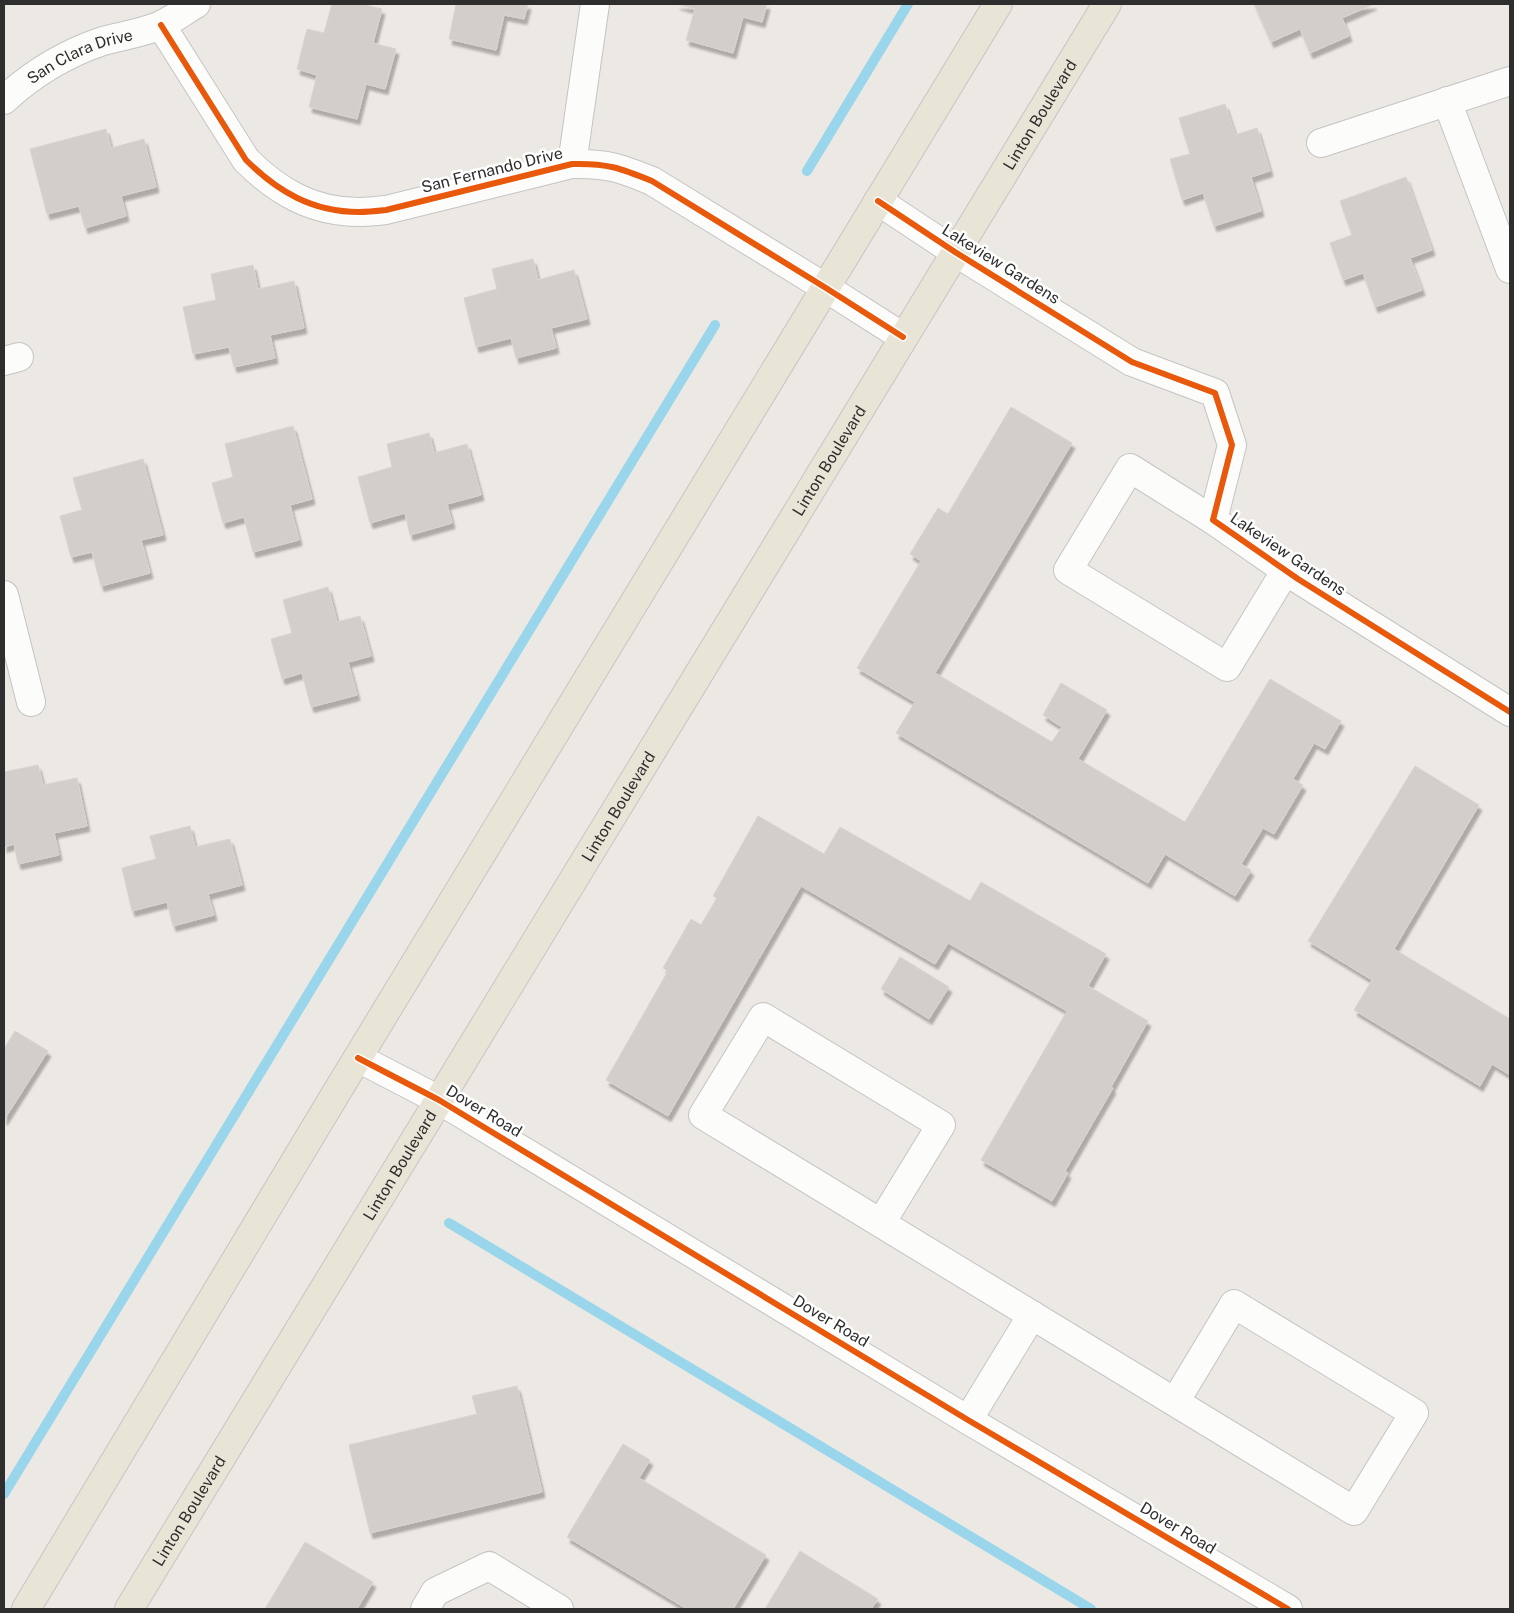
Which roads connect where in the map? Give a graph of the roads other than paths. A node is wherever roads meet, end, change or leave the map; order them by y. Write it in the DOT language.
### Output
graph roads {
  1 [pos="196,4"];
  2 [pos="595,4"];
  3 [pos="998,4"];
  4 [pos="1107,4"];
  5 [pos="161,25"];
  6 [pos="1510,81"];
  7 [pos="4,100"];
  8 [pos="1448,101"];
  9 [pos="1321,143"];
  10 [pos="572,164"];
  11 [pos="878,201"];
  12 [pos="955,252"];
  13 [pos="1510,269"];
  14 [pos="826,288"];
  15 [pos="903,337"];
  16 [pos="1214,520"];
  17 [pos="1286,570"];
  18 [pos="4,596"];
  19 [pos="31,702"];
  20 [pos="1510,712"];
  21 [pos="358,1058"];
  22 [pos="439,1100"];
  23 [pos="881,1223"];
  24 [pos="1032,1315"];
  25 [pos="1175,1402"];
  26 [pos="968,1420"];
  27 [pos="26,1609"];
  28 [pos="129,1609"];
  29 [pos="425,1609"];
  30 [pos="559,1609"];
  31 [pos="1288,1609"];
  1 -- 5 [label="street, San Clara Drive"];
  2 -- 10 [label="street, San Fernando Drive"];
  3 -- 11 [label="main road"];
  4 -- 12 [label="main road, Linton Boulevard"];
  5 -- 7 [label="street, San Clara Drive"];
  5 -- 10 [label="street, San Fernando Drive"];
  6 -- 8 [label="street"];
  8 -- 9 [label="street"];
  8 -- 13 [label="street"];
  10 -- 14 [label="street, San Fernando Drive"];
  11 -- 12 [label="street, Lakeview Gardens"];
  11 -- 14 [label="main road"];
  12 -- 15 [label="main road, Linton Boulevard"];
  12 -- 16 [label="street, Lakeview Gardens"];
  14 -- 15 [label="street, San Fernando Drive"];
  14 -- 21 [label="main road"];
  15 -- 22 [label="main road, Linton Boulevard"];
  16 -- 17 [label="street, Lakeview Gardens"];
  16 -- 17 [label="street"];
  17 -- 20 [label="street, Lakeview Gardens"];
  18 -- 19 [label="street"];
  21 -- 22 [label="street, Dover Road"];
  21 -- 27 [label="main road"];
  22 -- 26 [label="street, Dover Road"];
  22 -- 28 [label="main road, Linton Boulevard"];
  23 -- 23 [label="street"];
  23 -- 24 [label="street"];
  24 -- 25 [label="street"];
  24 -- 26 [label="street"];
  25 -- 25 [label="street"];
  26 -- 31 [label="street, Dover Road"];
  29 -- 30 [label="street"];
}
